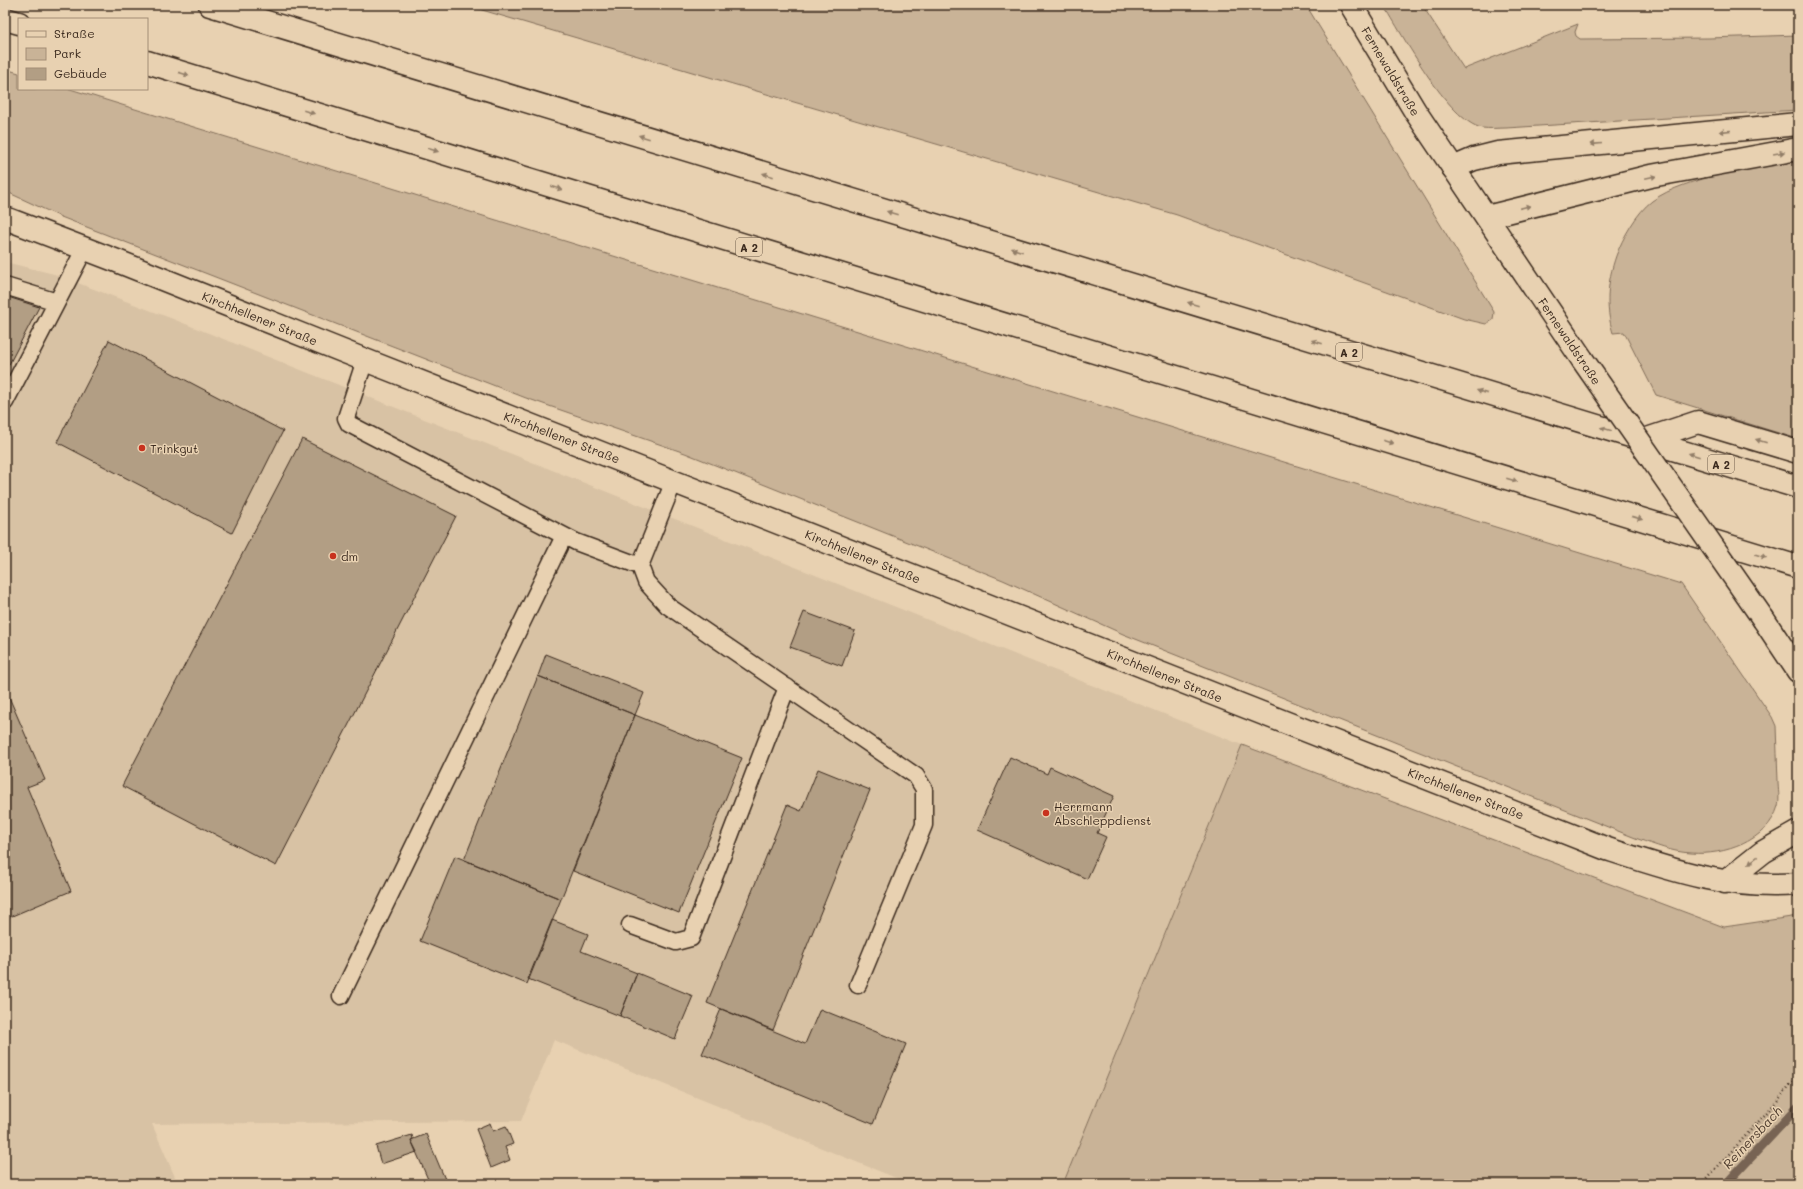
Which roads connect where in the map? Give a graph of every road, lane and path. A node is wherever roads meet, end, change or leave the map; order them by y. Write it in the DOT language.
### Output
graph roads {
  1 [pos="210,5"];
  2 [pos="1351,5"];
  3 [pos="5,19"];
  4 [pos="18,23"];
  5 [pos="148,62"];
  6 [pos="1798,124"];
  7 [pos="1798,149"];
  8 [pos="1453,168"];
  9 [pos="1487,216"];
  10 [pos="5,218"];
  11 [pos="85,248"];
  12 [pos="5,286"];
  13 [pos="57,302"];
  14 [pos="365,360"];
  15 [pos="5,402"];
  16 [pos="1644,440"];
  17 [pos="1798,452"];
  18 [pos="674,481"];
  19 [pos="1798,487"];
  20 [pos="564,536"];
  21 [pos="640,566"];
  22 [pos="1798,567"];
  23 [pos="1798,671"];
  24 [pos="787,687"];
  25 [pos="1798,815"];
  26 [pos="1789,837"];
  27 [pos="1725,882"];
  28 [pos="1798,884"];
  29 [pos="630,924"];
  30 [pos="858,985"];
  31 [pos="341,996"];
  32 [pos="1798,1075"];
  33 [pos="1702,1184"];
  16 -- 1 [label="main road, A 2, one-way"];
  2 -- 8 [label="main road, Fernewaldstraße"];
  3 -- 4 [label="main road"];
  5 -- 22 [label="main road, A 2, one-way"];
  6 -- 8 [label="main road, one-way"];
  9 -- 7 [label="main road, one-way"];
  8 -- 9 [label="main road, Fernewaldstraße"];
  9 -- 23 [label="main road, Fernewaldstraße, bridge"];
  10 -- 11 [label="main road, Kirchhellener Straße"];
  11 -- 13 [label="lane"];
  11 -- 14 [label="main road, Kirchhellener Straße"];
  12 -- 13 [label="lane"];
  13 -- 15 [label="lane"];
  14 -- 18 [label="main road, Kirchhellener Straße"];
  14 -- 20 [label="lane"];
  17 -- 16 [label="main road, one-way"];
  19 -- 16 [label="main road, A 2, one-way"];
  18 -- 21 [label="lane"];
  18 -- 27 [label="main road, Kirchhellener Straße"];
  20 -- 21 [label="lane"];
  20 -- 31 [label="lane"];
  21 -- 24 [label="lane"];
  24 -- 29 [label="lane"];
  24 -- 30 [label="lane"];
  25 -- 26 [label="main road"];
  26 -- 27 [label="main road, one-way"];
  27 -- 28 [label="main road, Kirchhellener Straße"];
  32 -- 33 [label="path"];
}
